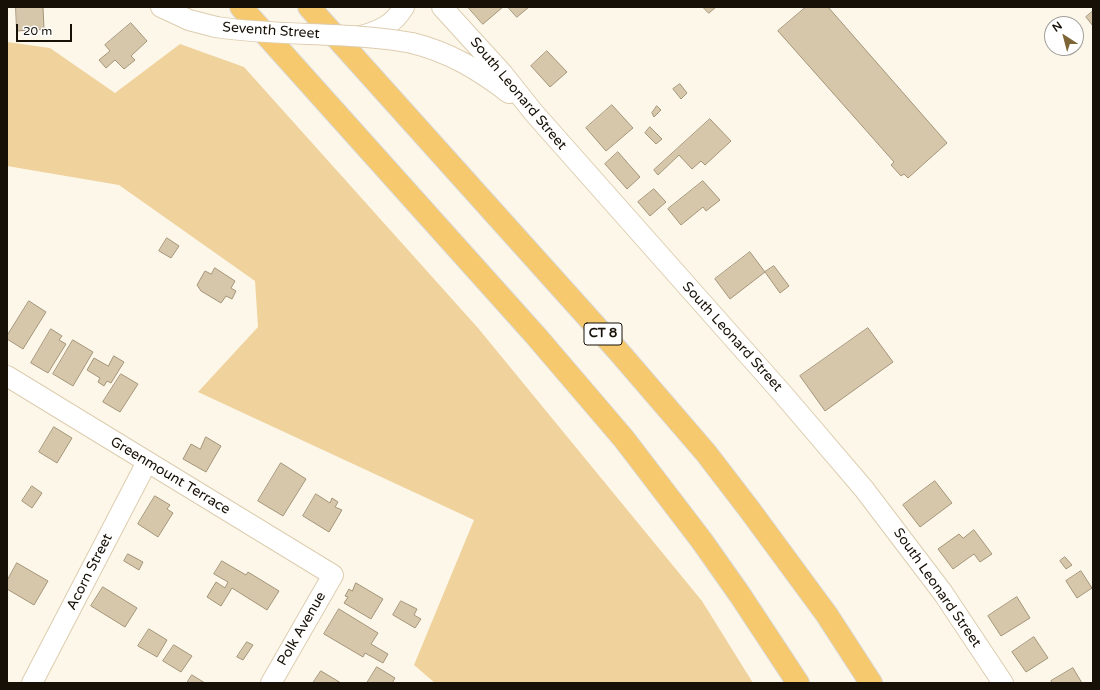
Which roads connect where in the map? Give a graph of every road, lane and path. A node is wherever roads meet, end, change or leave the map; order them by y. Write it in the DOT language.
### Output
graph roads {
  1 [pos="161,7"];
  2 [pos="241,7"];
  3 [pos="309,7"];
  4 [pos="442,7"];
  5 [pos="401,12"];
  6 [pos="361,36"];
  7 [pos="534,113"];
  8 [pos="7,376"];
  9 [pos="147,462"];
  10 [pos="333,575"];
  11 [pos="32,683"];
  12 [pos="271,683"];
  13 [pos="798,683"];
  14 [pos="871,683"];
  15 [pos="1003,683"];
  1 -- 6 [label="street, Seventh Street, bridge"];
  2 -- 13 [label="highway"];
  3 -- 14 [label="highway, CT 8"];
  4 -- 7 [label="street, South Leonard Street"];
  5 -- 6 [label="street, Seventh Street"];
  6 -- 7 [label="street, Seventh Street, bridge"];
  7 -- 15 [label="street, South Leonard Street"];
  8 -- 9 [label="street, Greenmount Terrace"];
  9 -- 10 [label="street, Greenmount Terrace"];
  9 -- 11 [label="street, Acorn Street"];
  10 -- 12 [label="street, Polk Avenue"];
}
